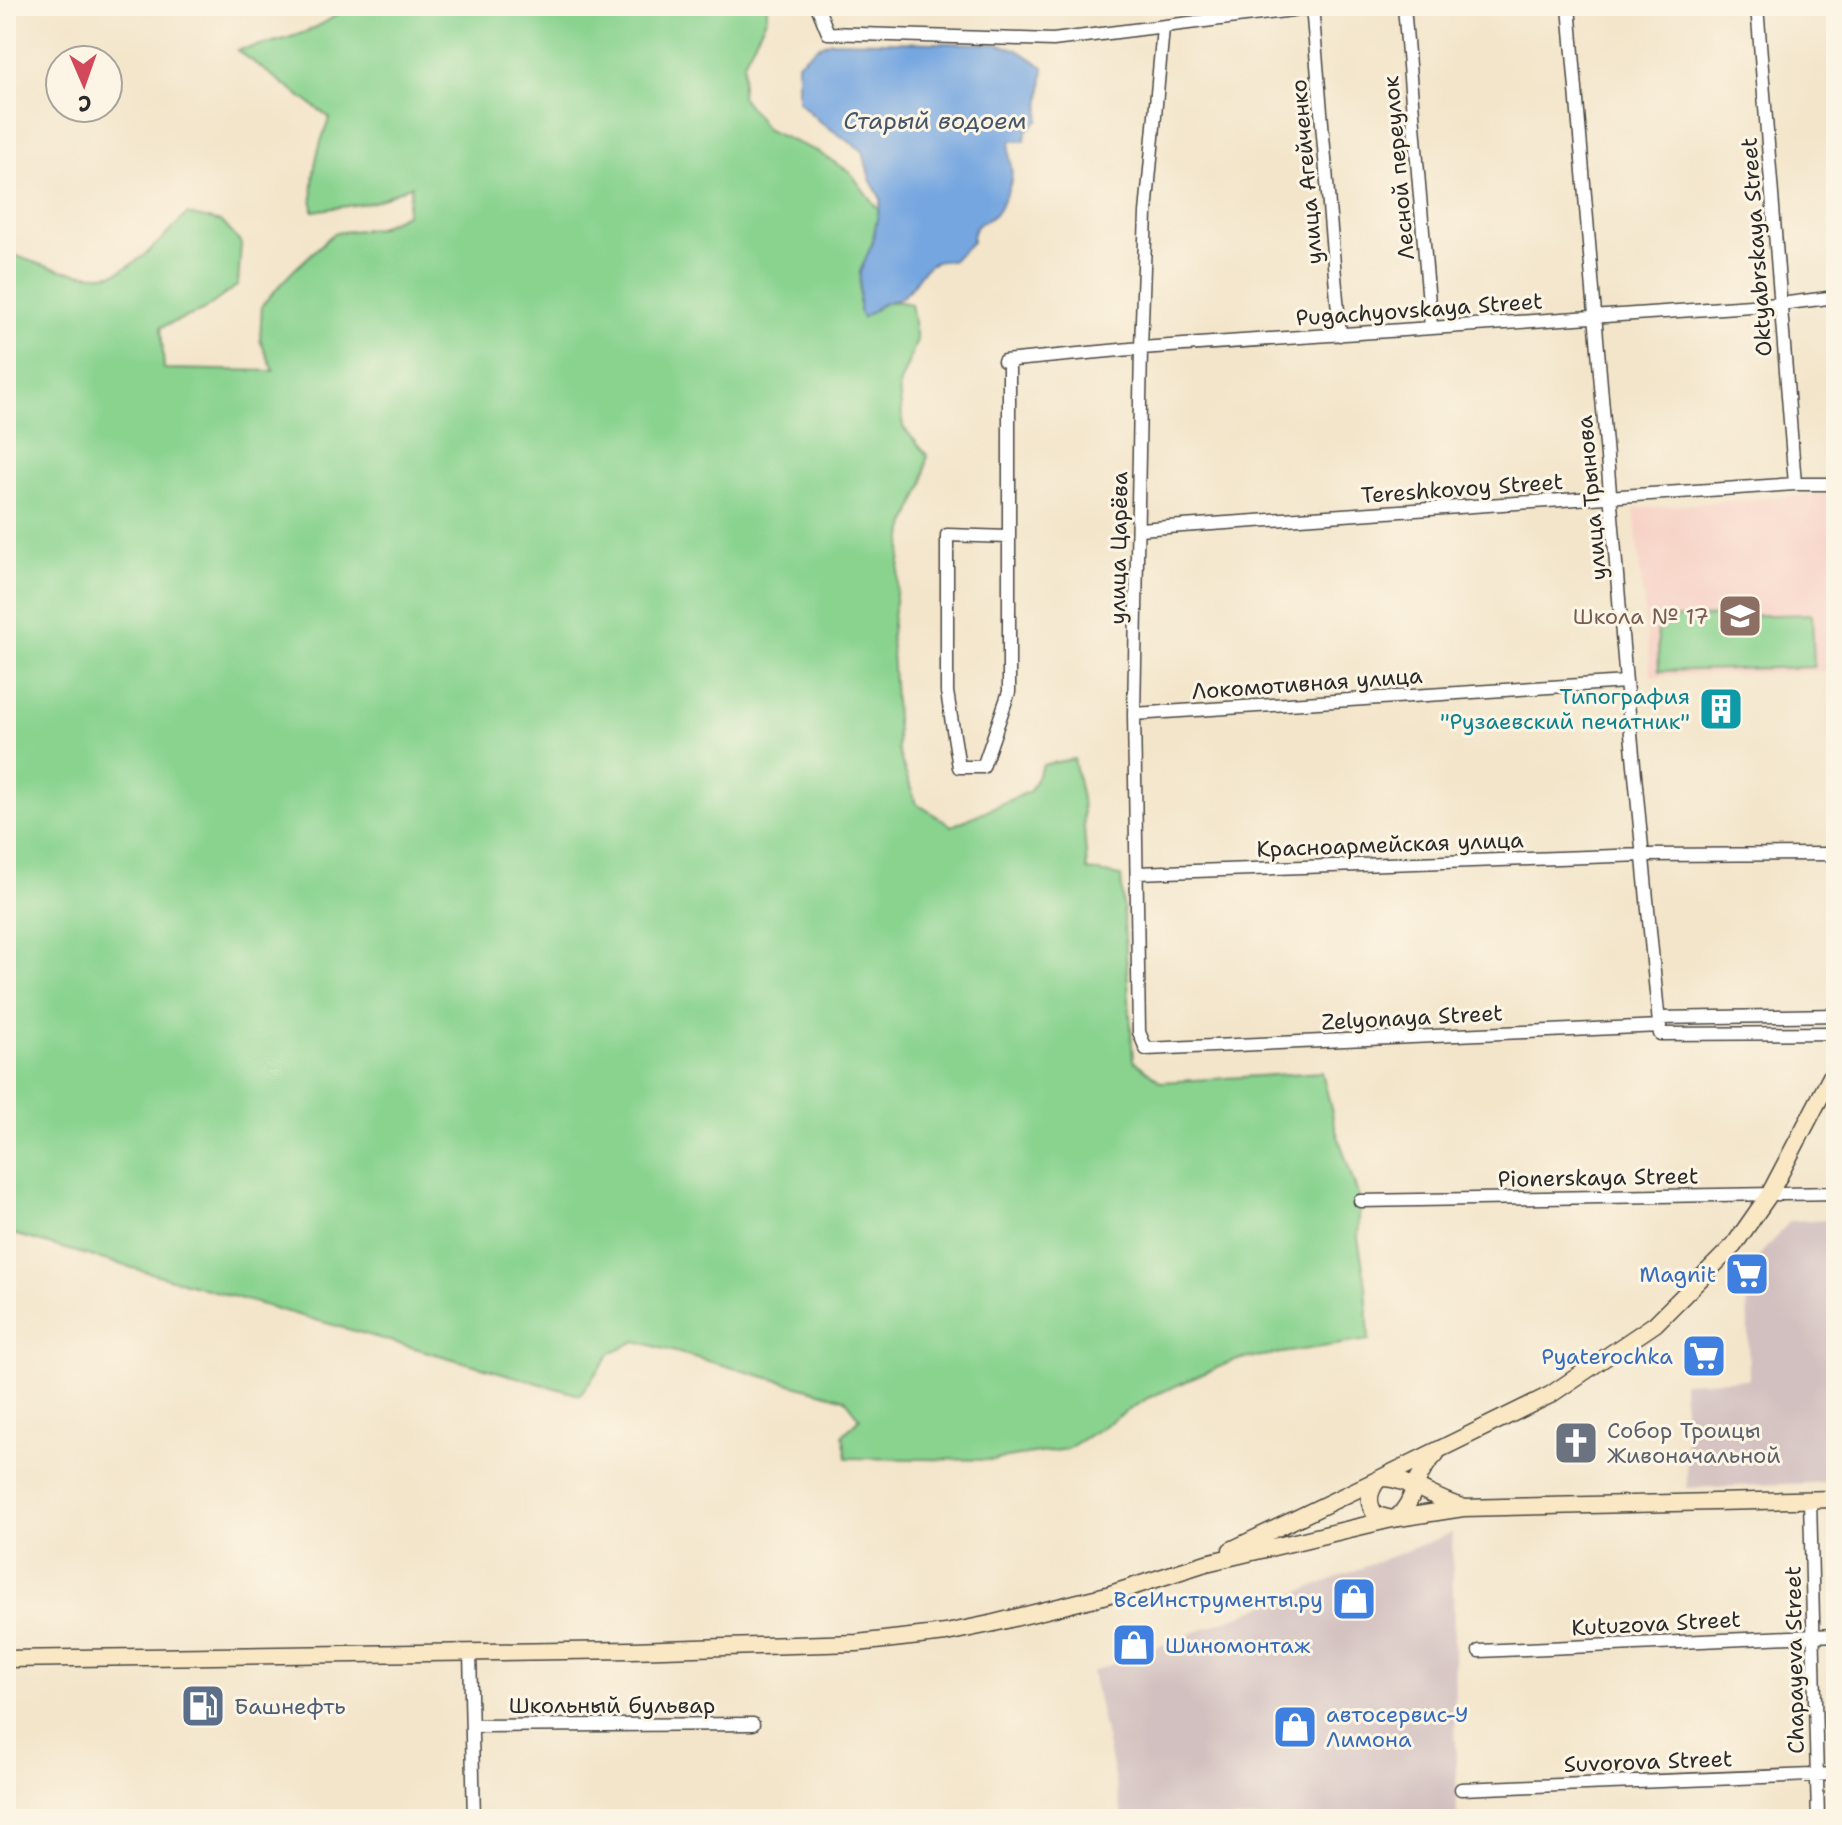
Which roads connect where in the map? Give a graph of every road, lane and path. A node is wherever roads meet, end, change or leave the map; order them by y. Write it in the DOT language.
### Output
graph roads {
  1 [pos="817,6"];
  2 [pos="1316,6"];
  3 [pos="1404,6"];
  4 [pos="1569,6"];
  5 [pos="1757,6"];
  6 [pos="1163,28"];
  7 [pos="1836,297"];
  8 [pos="1780,304"];
  9 [pos="1595,316"];
  10 [pos="1431,327"];
  11 [pos="1340,335"];
  12 [pos="1141,348"];
  13 [pos="1795,484"];
  14 [pos="1836,484"];
  15 [pos="1611,498"];
  16 [pos="1139,529"];
  17 [pos="1009,537"];
  18 [pos="1626,682"];
  19 [pos="1134,714"];
  20 [pos="1836,854"];
  21 [pos="1644,855"];
  22 [pos="1137,873"];
  23 [pos="1836,1015"];
  24 [pos="1660,1026"];
  25 [pos="1836,1033"];
  26 [pos="1167,1049"];
  27 [pos="1836,1067"];
  28 [pos="1836,1193"];
  29 [pos="1769,1195"];
  30 [pos="1360,1201"];
  31 [pos="1443,1448"];
  32 [pos="1379,1479"];
  33 [pos="1408,1491"];
  34 [pos="1836,1499"];
  35 [pos="1810,1500"];
  36 [pos="1463,1508"];
  37 [pos="1394,1518"];
  38 [pos="1206,1563"];
  39 [pos="1815,1635"];
  40 [pos="1836,1635"];
  41 [pos="1479,1651"];
  42 [pos="470,1652"];
  43 [pos="6,1659"];
  44 [pos="753,1724"];
  45 [pos="473,1726"];
  46 [pos="1836,1774"];
  47 [pos="1817,1775"];
  48 [pos="1461,1789"];
  49 [pos="474,1819"];
  50 [pos="1818,1819"];
  1 -- 6 [label="street"];
  2 -- 6 [label="street"];
  2 -- 11 [label="street, улица Агейченко"];
  3 -- 10 [label="street, Лесной переулок"];
  4 -- 9 [label="street, улица Трынова"];
  5 -- 8 [label="street, Oktyabrskaya Street"];
  6 -- 12 [label="street, улица Царёва"];
  7 -- 8 [label="street, Pugachyovskaya Street"];
  8 -- 9 [label="street, Pugachyovskaya Street"];
  8 -- 13 [label="street, Oktyabrskaya Street"];
  9 -- 10 [label="street, Pugachyovskaya Street"];
  9 -- 15 [label="street, улица Трынова"];
  10 -- 11 [label="street, Pugachyovskaya Street"];
  11 -- 12 [label="street, Pugachyovskaya Street"];
  12 -- 16 [label="street, улица Царёва"];
  12 -- 17 [label="street, Pugachyovskaya Street"];
  13 -- 14 [label="street, Tereshkovoy Street"];
  13 -- 15 [label="street, Tereshkovoy Street"];
  15 -- 16 [label="street, Tereshkovoy Street"];
  15 -- 18 [label="street, улица Трынова"];
  16 -- 19 [label="street, улица Царёва"];
  17 -- 17 [label="street"];
  18 -- 19 [label="street, Локомотивная улица"];
  18 -- 21 [label="street, улица Трынова"];
  19 -- 22 [label="street, улица Царёва"];
  20 -- 21 [label="street, Красноармейская улица"];
  21 -- 22 [label="street, Красноармейская улица"];
  21 -- 24 [label="street, улица Трынова"];
  22 -- 26 [label="street, улица Царёва"];
  23 -- 24 [label="street, Zelyonaya Street"];
  24 -- 25 [label="street, Zelyonaya Street"];
  24 -- 26 [label="street, Zelyonaya Street"];
  27 -- 29 [label="main road"];
  28 -- 29 [label="street, Pionerskaya Street"];
  29 -- 30 [label="street, Pionerskaya Street"];
  29 -- 31 [label="main road"];
  31 -- 32 [label="main road"];
  31 -- 33 [label="main road"];
  32 -- 33 [label="main road"];
  32 -- 37 [label="main road"];
  32 -- 38 [label="main road"];
  33 -- 36 [label="main road"];
  33 -- 37 [label="main road"];
  34 -- 35 [label="main road"];
  35 -- 36 [label="main road"];
  35 -- 39 [label="street, Chapayeva Street"];
  36 -- 37 [label="main road"];
  37 -- 38 [label="main road"];
  38 -- 42 [label="main road"];
  39 -- 40 [label="street, Kutuzova Street"];
  39 -- 41 [label="street, Kutuzova Street"];
  39 -- 47 [label="street, Chapayeva Street"];
  42 -- 43 [label="main road"];
  42 -- 45 [label="street"];
  44 -- 45 [label="street, Школьный бульвар"];
  45 -- 49 [label="street"];
  46 -- 47 [label="street, Suvorova Street"];
  47 -- 48 [label="street, Suvorova Street"];
  47 -- 50 [label="street, Chapayeva Street"];
}
